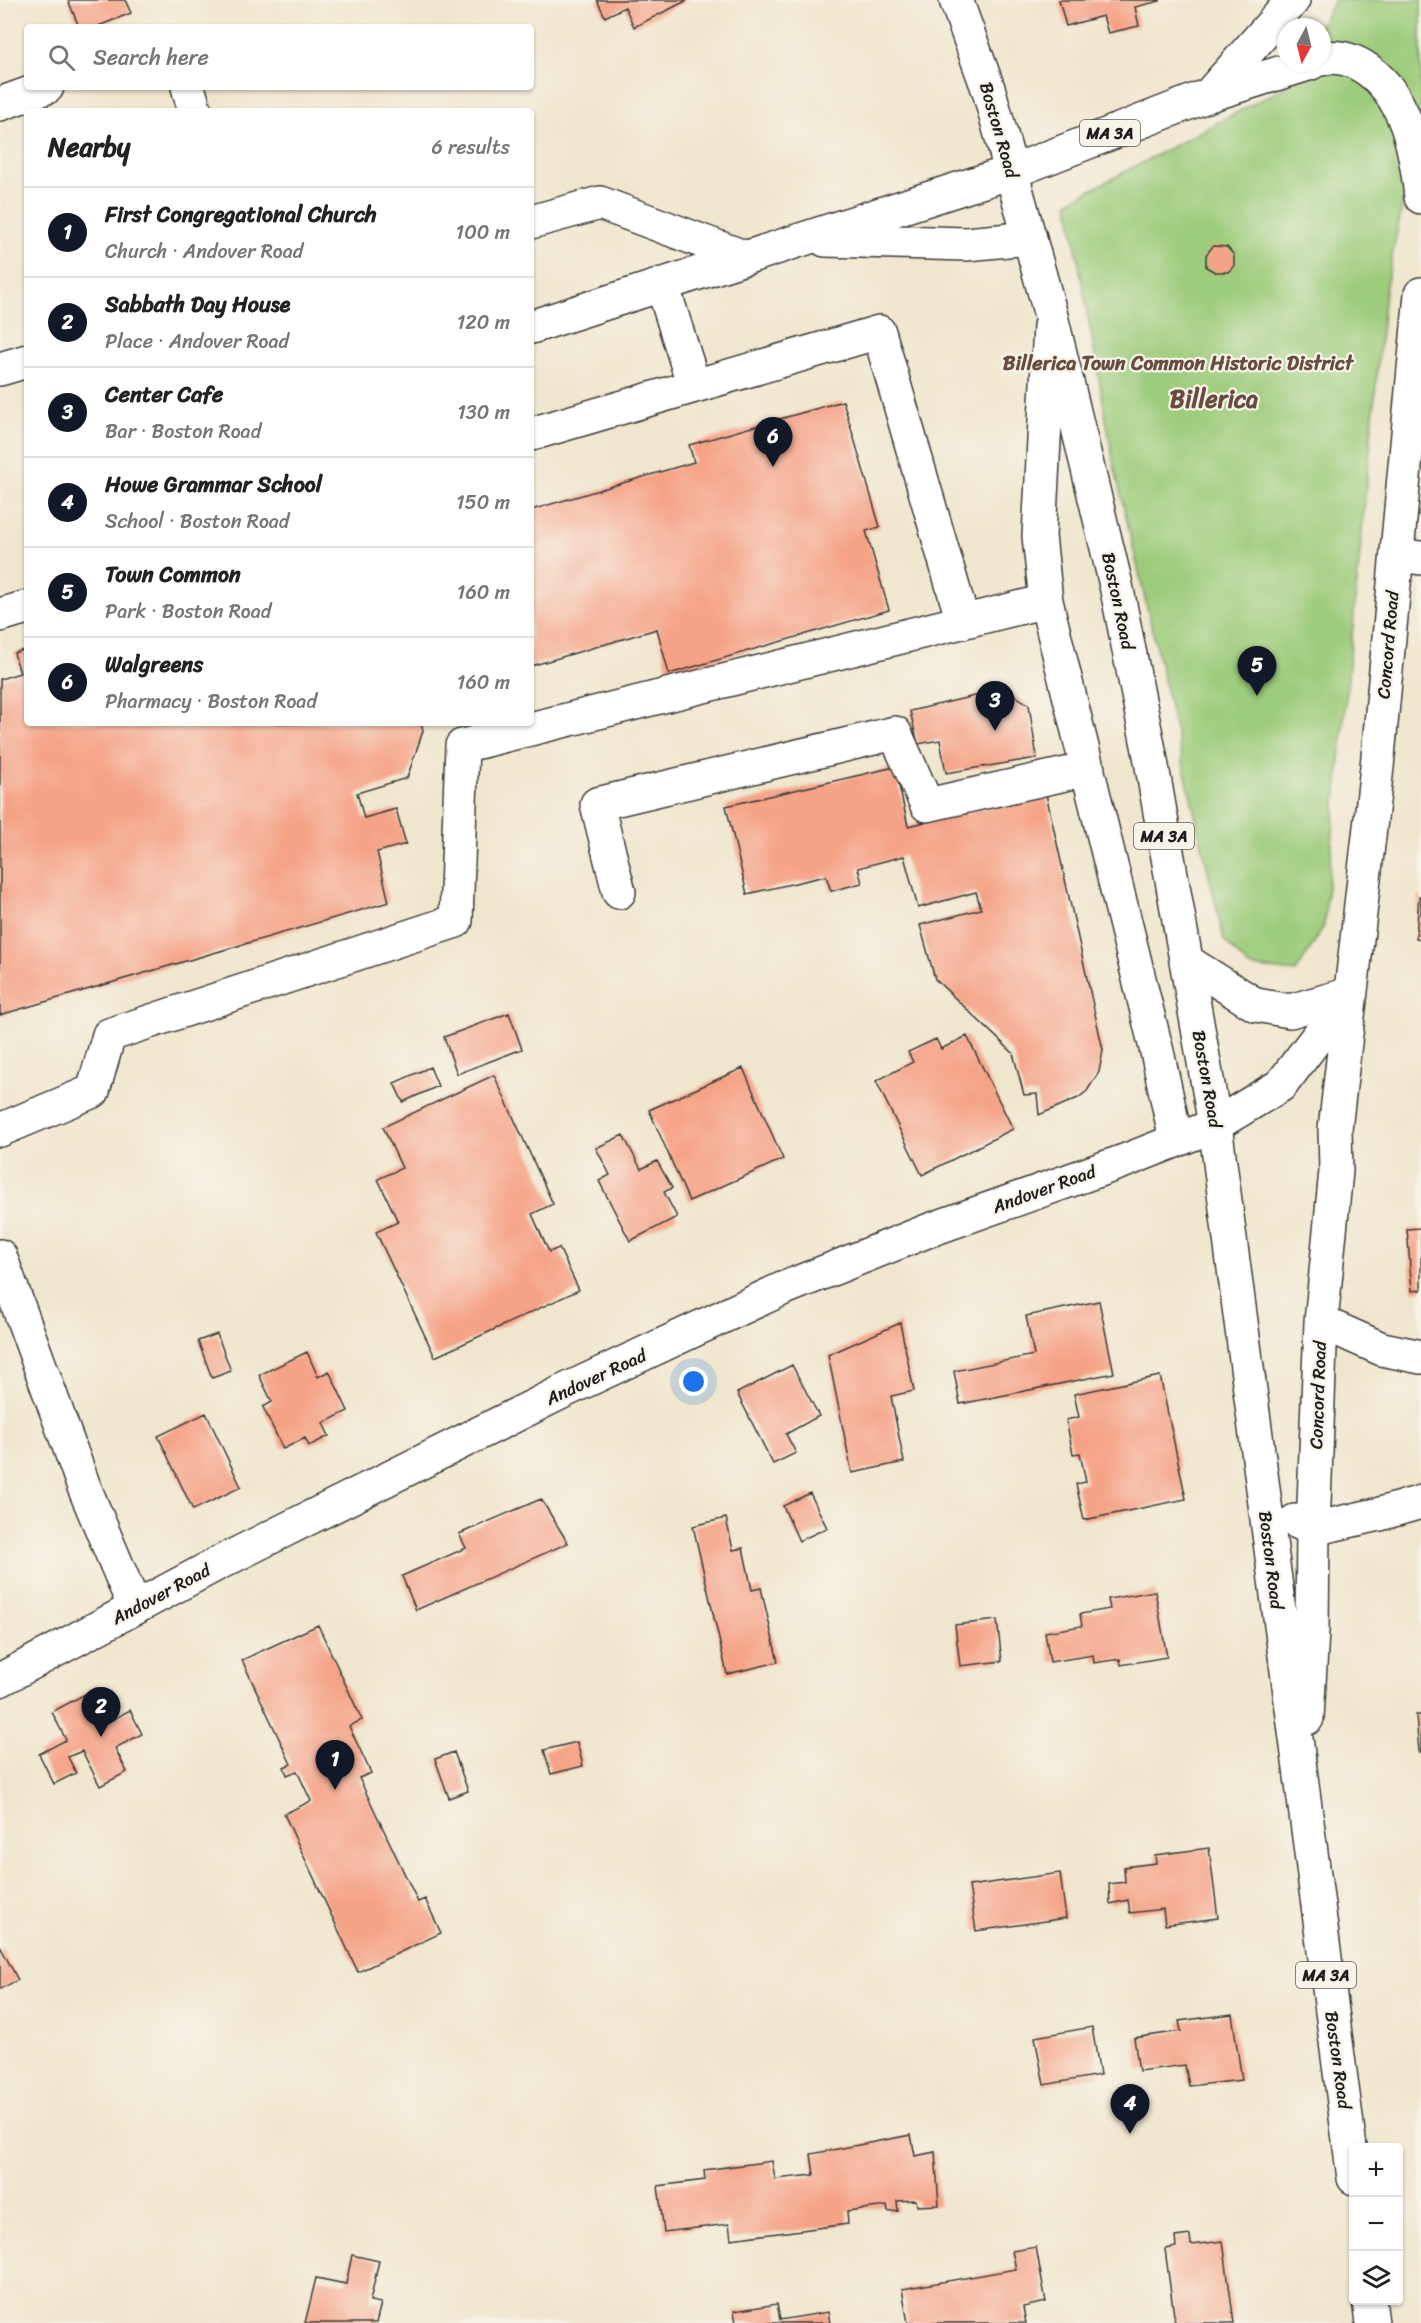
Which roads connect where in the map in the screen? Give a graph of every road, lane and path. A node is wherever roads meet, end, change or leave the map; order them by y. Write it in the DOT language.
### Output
graph roads {
  1 [pos="956,0"];
  2 [pos="1293,0"];
  3 [pos="1331,57"];
  4 [pos="1282,72"];
  5 [pos="39,90"];
  6 [pos="189,90"];
  7 [pos="1209,95"];
  8 [pos="0,104"];
  9 [pos="194,108"];
  10 [pos="1011,171"];
  11 [pos="1421,197"];
  12 [pos="534,221"];
  13 [pos="1030,238"];
  14 [pos="799,240"];
  15 [pos="744,257"];
  16 [pos="662,284"];
  17 [pos="1421,294"];
  18 [pos="1050,312"];
  19 [pos="534,326"];
  20 [pos="24,362"];
  21 [pos="0,369"];
  22 [pos="694,386"];
  23 [pos="534,434"];
  24 [pos="1409,556"];
  25 [pos="1047,601"];
  26 [pos="24,608"];
  27 [pos="0,615"];
  28 [pos="963,622"];
  29 [pos="1088,769"];
  30 [pos="619,892"];
  31 [pos="1186,961"];
  32 [pos="1350,994"];
  33 [pos="1215,1125"];
  34 [pos="0,1130"];
  35 [pos="1176,1140"];
  36 [pos="0,1256"];
  37 [pos="1321,1322"];
  38 [pos="1421,1357"];
  39 [pos="1421,1502"];
  40 [pos="1265,1511"];
  41 [pos="1313,1529"];
  42 [pos="135,1608"];
  43 [pos="0,1680"];
  44 [pos="1302,1797"];
  45 [pos="1349,2148"];
  46 [pos="1370,2305"];
  47 [pos="1372,2323"];
  1 -- 10 [label="main road, Boston Road / MA 3A"];
  2 -- 7 [label="main road"];
  3 -- 11 [label="main road"];
  4 -- 7 [label="main road, MA 3A"];
  5 -- 8 [label="main road"];
  6 -- 9 [label="main road"];
  7 -- 10 [label="main road, MA 3A"];
  10 -- 13 [label="main road, Boston Road / MA 3A"];
  10 -- 14 [label="main road"];
  12 -- 15 [label="main road"];
  13 -- 14 [label="main road"];
  13 -- 18 [label="main road, Boston Road / MA 3A"];
  14 -- 15 [label="main road"];
  15 -- 16 [label="main road"];
  16 -- 19 [label="main road"];
  16 -- 22 [label="main road"];
  17 -- 24 [label="main road, Concord Road / MA 3A"];
  18 -- 25 [label="main road"];
  18 -- 31 [label="main road, Boston Road / MA 3A"];
  20 -- 21 [label="main road"];
  22 -- 23 [label="main road"];
  22 -- 28 [label="main road"];
  24 -- 32 [label="main road, Concord Road / MA 3A"];
  25 -- 28 [label="main road"];
  25 -- 29 [label="main road"];
  26 -- 27 [label="main road"];
  28 -- 34 [label="main road"];
  29 -- 30 [label="main road"];
  29 -- 35 [label="main road"];
  31 -- 32 [label="main road"];
  31 -- 33 [label="main road, Boston Road / MA 3A"];
  32 -- 33 [label="main road"];
  32 -- 37 [label="main road, Concord Road / MA 3A"];
  33 -- 35 [label="main road, Andover Road"];
  33 -- 40 [label="main road, Boston Road / MA 3A"];
  35 -- 42 [label="main road, Andover Road"];
  36 -- 42 [label="main road"];
  37 -- 38 [label="main road"];
  37 -- 41 [label="main road, Concord Road / MA 3A"];
  39 -- 41 [label="main road"];
  40 -- 41 [label="main road"];
  40 -- 44 [label="main road, Boston Road / MA 3A"];
  41 -- 44 [label="main road, Concord Road / MA 3A"];
  42 -- 43 [label="main road, Andover Road"];
  44 -- 45 [label="main road, Boston Road / MA 3A"];
  46 -- 47 [label="main road"];
}
